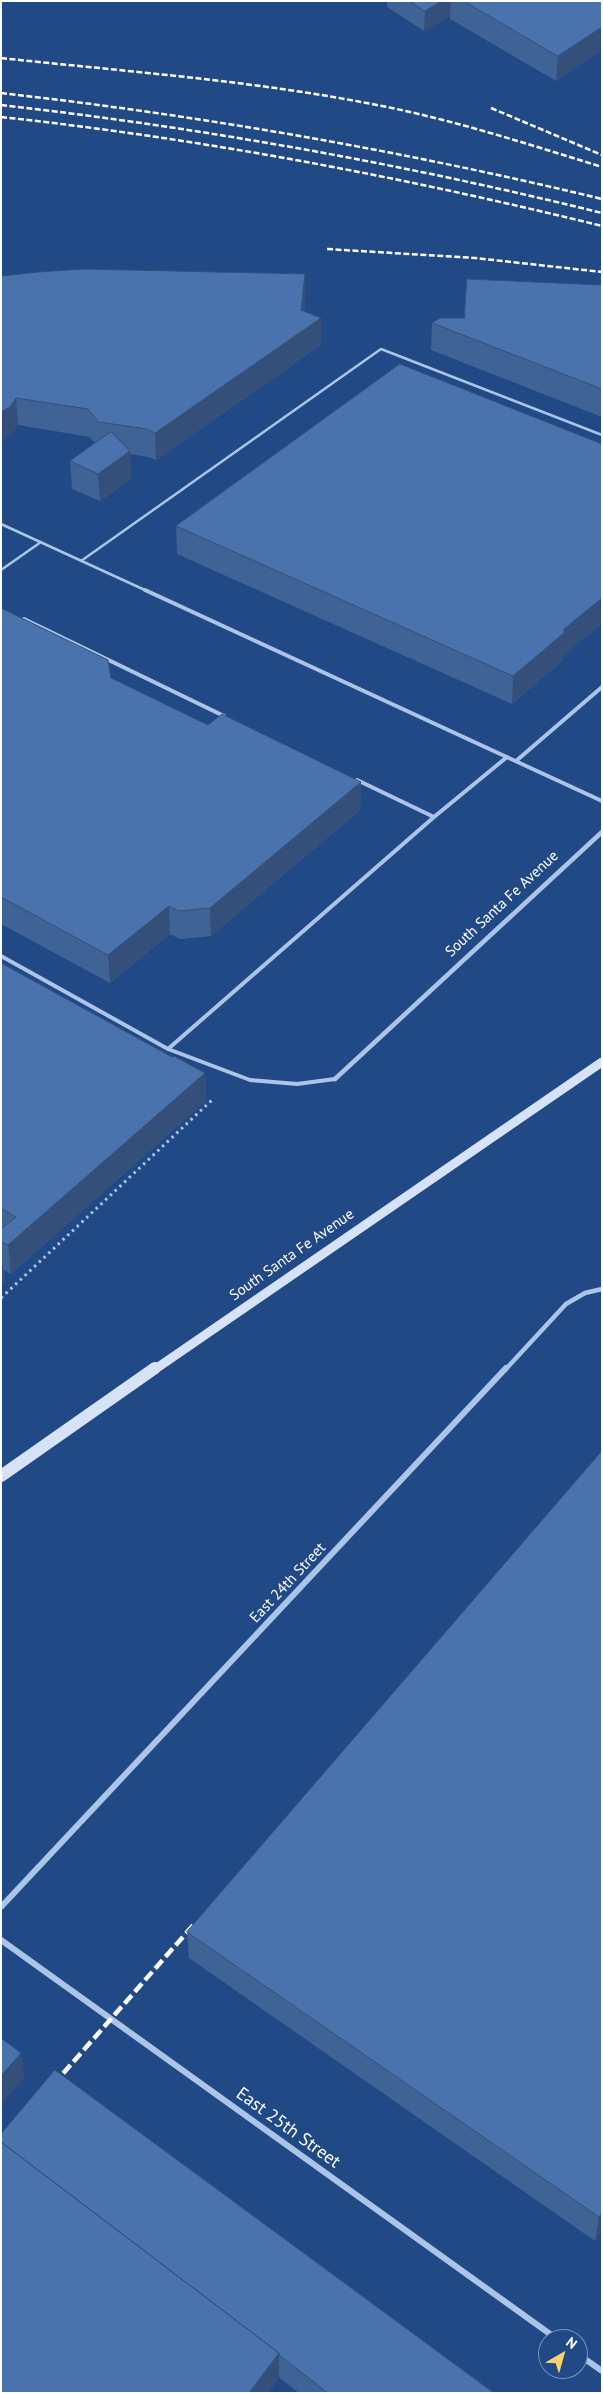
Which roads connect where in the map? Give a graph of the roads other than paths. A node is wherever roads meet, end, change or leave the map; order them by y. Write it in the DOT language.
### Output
graph roads {
  1 [pos="602,435"];
  2 [pos="1,524"];
  3 [pos="41,542"];
  4 [pos="81,560"];
  5 [pos="1,570"];
  6 [pos="19,616"];
  7 [pos="602,687"];
  8 [pos="231,719"];
  9 [pos="507,757"];
  10 [pos="516,761"];
  11 [pos="354,779"];
  12 [pos="602,801"];
  13 [pos="434,817"];
  14 [pos="602,832"];
  15 [pos="1,956"];
  16 [pos="168,1049"];
  17 [pos="602,1062"];
  18 [pos="335,1078"];
  19 [pos="602,1289"];
  20 [pos="1,1476"];
  21 [pos="1,1907"];
  22 [pos="1,1940"];
  23 [pos="543,2329"];
  24 [pos="588,2361"];
  25 [pos="602,2371"];
  1 -- 4 [label="lane"];
  2 -- 3 [label="lane"];
  3 -- 4 [label="lane"];
  3 -- 5 [label="lane"];
  4 -- 9 [label="lane"];
  6 -- 8 [label="lane"];
  7 -- 10 [label="lane"];
  9 -- 10 [label="lane"];
  9 -- 13 [label="lane"];
  10 -- 12 [label="lane"];
  11 -- 13 [label="lane"];
  13 -- 16 [label="lane"];
  14 -- 18 [label="street, South Santa Fe Avenue"];
  15 -- 16 [label="lane"];
  16 -- 18 [label="lane"];
  17 -- 20 [label="main road, South Santa Fe Avenue"];
  19 -- 21 [label="street, East 24th Street"];
  22 -- 23 [label="street, East 25th Street"];
  24 -- 25 [label="street"];
}
